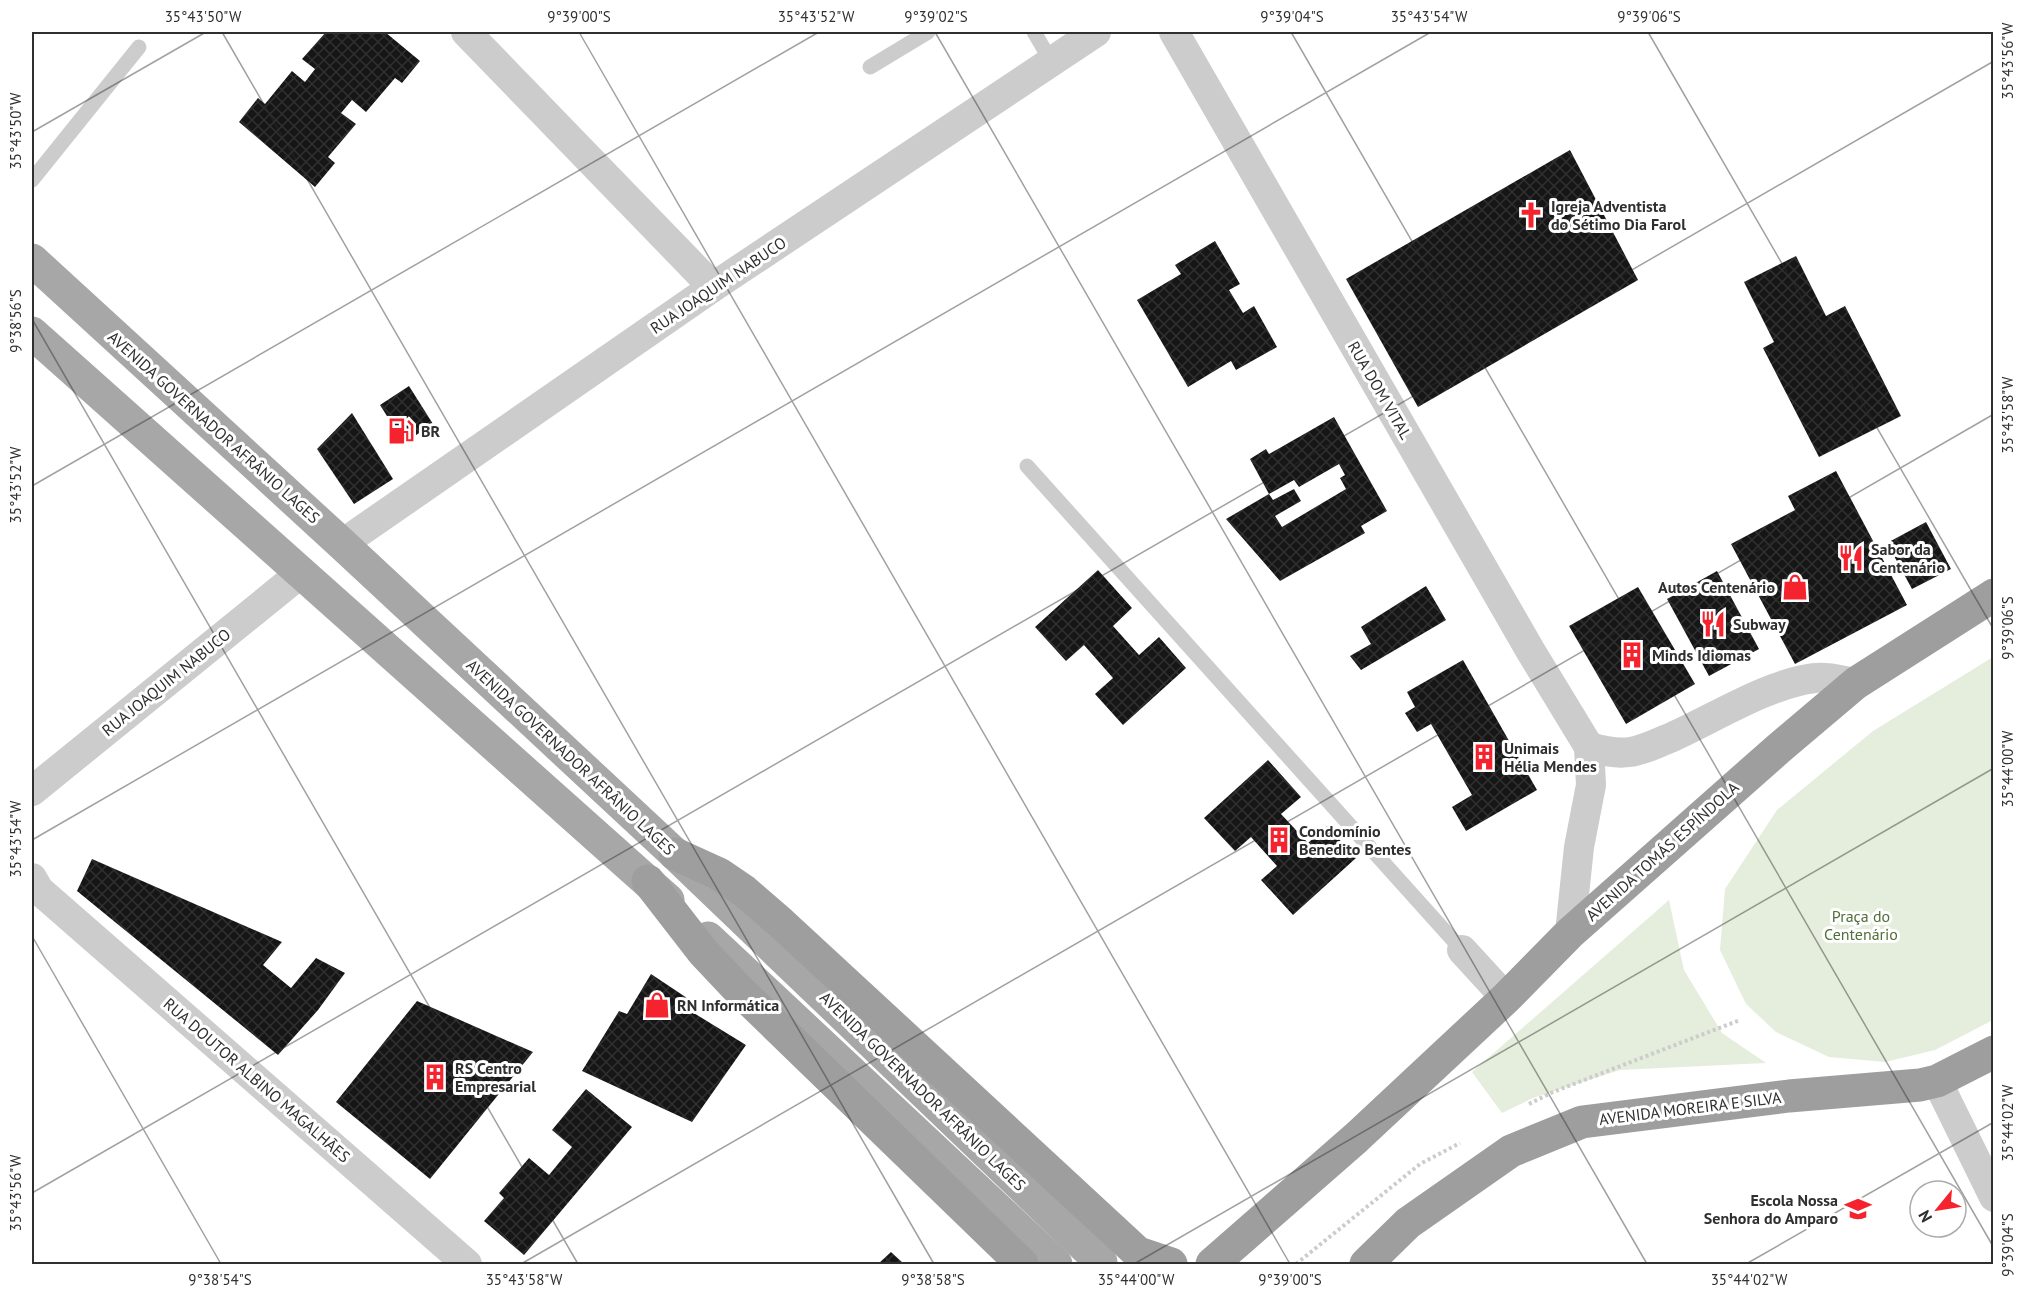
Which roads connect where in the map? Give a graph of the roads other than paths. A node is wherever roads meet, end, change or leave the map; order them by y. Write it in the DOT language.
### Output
graph roads {
  1 [pos="466,32"];
  2 [pos="928,32"];
  3 [pos="1034,32"];
  4 [pos="1096,32"];
  5 [pos="1174,32"];
  6 [pos="140,47"];
  7 [pos="1051,61"];
  8 [pos="870,67"];
  9 [pos="32,180"];
  10 [pos="32,260"];
  11 [pos="713,287"];
  12 [pos="32,333"];
  13 [pos="1027,466"];
  14 [pos="234,513"];
  15 [pos="342,544"];
  16 [pos="301,573"];
  17 [pos="1994,596"];
  18 [pos="1856,683"];
  19 [pos="1589,747"];
  20 [pos="32,791"];
  21 [pos="675,854"];
  22 [pos="648,881"];
  23 [pos="36,888"];
  24 [pos="1570,933"];
  25 [pos="1462,950"];
  26 [pos="1506,999"];
  27 [pos="1994,1052"];
  28 [pos="1937,1081"];
  29 [pos="1994,1197"];
  30 [pos="1101,1262"];
  31 [pos="467,1264"];
  32 [pos="1022,1264"];
  33 [pos="1056,1264"];
  34 [pos="1171,1264"];
  35 [pos="1212,1264"];
  36 [pos="1366,1264"];
  1 -- 11 [label="street"];
  2 -- 8 [label="lane"];
  3 -- 7 [label="lane"];
  4 -- 7 [label="street, RUA JOAQUIM NABUCO"];
  5 -- 19 [label="street, RUA DOM VITAL"];
  6 -- 9 [label="lane"];
  7 -- 11 [label="street, RUA JOAQUIM NABUCO"];
  10 -- 15 [label="main road, AVENIDA GOVERNADOR AFRÂNIO LAGES"];
  11 -- 15 [label="street, RUA JOAQUIM NABUCO"];
  12 -- 14 [label="main road, AVENIDA GOVERNADOR AFRÂNIO LAGES"];
  13 -- 25 [label="lane"];
  14 -- 15 [label="main road"];
  14 -- 16 [label="main road, AVENIDA GOVERNADOR AFRÂNIO LAGES"];
  15 -- 21 [label="main road, AVENIDA GOVERNADOR AFRÂNIO LAGES"];
  16 -- 20 [label="street, RUA JOAQUIM NABUCO"];
  16 -- 22 [label="main road, AVENIDA GOVERNADOR AFRÂNIO LAGES"];
  17 -- 18 [label="highway, AVENIDA TOMÁS ESPÍNDOLA"];
  18 -- 19 [label="street"];
  18 -- 24 [label="highway, AVENIDA TOMÁS ESPÍNDOLA"];
  19 -- 24 [label="street, RUA DOM VITAL"];
  21 -- 30 [label="main road, AVENIDA GOVERNADOR AFRÂNIO LAGES"];
  21 -- 34 [label="highway"];
  22 -- 32 [label="highway"];
  22 -- 33 [label="main road, AVENIDA GOVERNADOR AFRÂNIO LAGES"];
  23 -- 31 [label="street, RUA DOUTOR ALBINO MAGALHÃES"];
  24 -- 26 [label="highway, AVENIDA TOMÁS ESPÍNDOLA"];
  25 -- 26 [label="street"];
  26 -- 35 [label="highway, AVENIDA TOMÁS ESPÍNDOLA"];
  27 -- 28 [label="highway, AVENIDA MOREIRA E SILVA"];
  28 -- 29 [label="street"];
  28 -- 36 [label="highway, AVENIDA MOREIRA E SILVA"];
}
